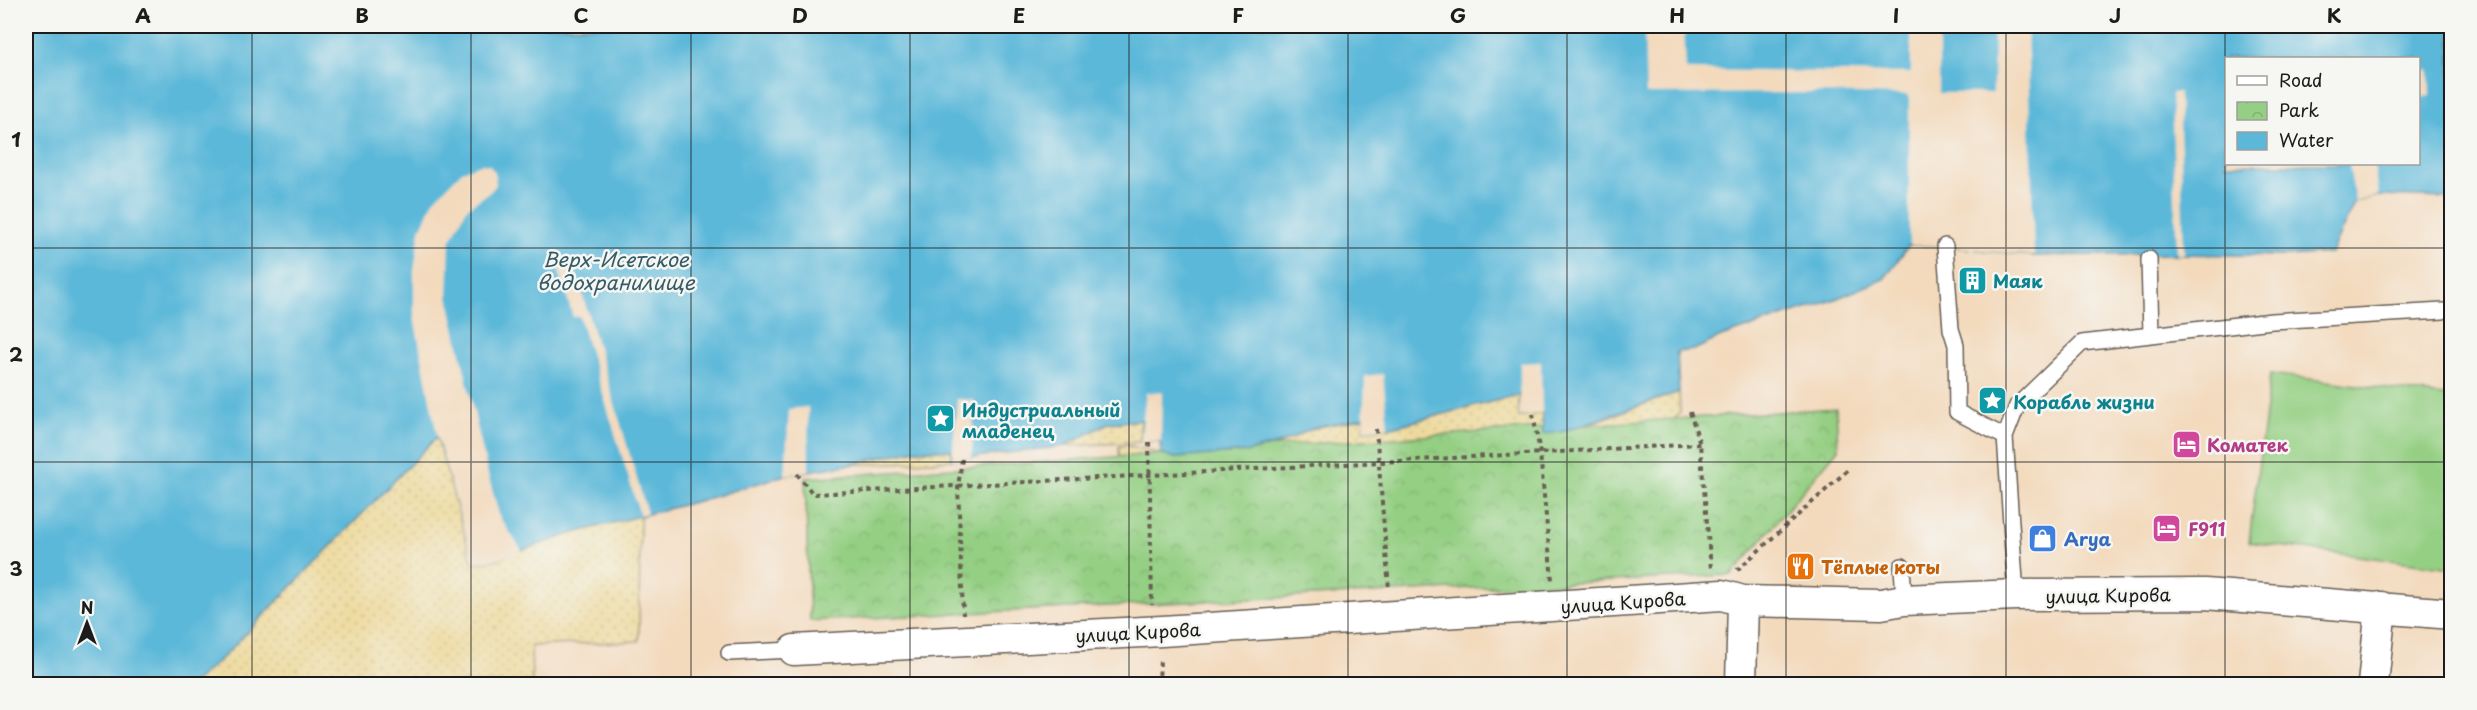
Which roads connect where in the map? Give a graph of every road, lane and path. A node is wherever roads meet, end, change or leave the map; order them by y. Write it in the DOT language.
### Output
graph roads {
  1 [pos="1945,246"];
  2 [pos="2149,259"];
  3 [pos="2443,311"];
  4 [pos="2151,335"];
  5 [pos="1690,412"];
  6 [pos="1533,414"];
  7 [pos="1376,429"];
  8 [pos="2005,437"];
  9 [pos="1149,442"];
  10 [pos="1700,444"];
  11 [pos="1540,453"];
  12 [pos="962,459"];
  13 [pos="1380,462"];
  14 [pos="1849,469"];
  15 [pos="797,474"];
  16 [pos="1148,476"];
  17 [pos="958,487"];
  18 [pos="1902,566"];
  19 [pos="1711,573"];
  20 [pos="1552,581"];
  21 [pos="1737,589"];
  22 [pos="1389,590"];
  23 [pos="2016,595"];
  24 [pos="1904,600"];
  25 [pos="2381,608"];
  26 [pos="1153,614"];
  27 [pos="2451,614"];
  28 [pos="963,624"];
  29 [pos="794,650"];
  30 [pos="729,653"];
  31 [pos="1741,684"];
  32 [pos="2373,684"];
  1 -- 8 [label="lane"];
  2 -- 4 [label="lane"];
  3 -- 4 [label="lane"];
  4 -- 8 [label="lane"];
  5 -- 10 [label="path"];
  6 -- 11 [label="path"];
  7 -- 13 [label="path"];
  8 -- 23 [label="lane"];
  9 -- 16 [label="path"];
  10 -- 11 [label="path"];
  10 -- 19 [label="path"];
  11 -- 13 [label="path"];
  11 -- 20 [label="path"];
  12 -- 17 [label="path"];
  13 -- 16 [label="path"];
  13 -- 22 [label="path"];
  14 -- 21 [label="path"];
  15 -- 17 [label="path"];
  16 -- 17 [label="path"];
  16 -- 26 [label="path"];
  17 -- 28 [label="path"];
  18 -- 24 [label="lane"];
  21 -- 24 [label="street, улица Кирова"];
  21 -- 29 [label="street, улица Кирова"];
  21 -- 31 [label="street"];
  23 -- 24 [label="street, улица Кирова"];
  23 -- 25 [label="street, улица Кирова"];
  25 -- 27 [label="street, улица Кирова"];
  25 -- 32 [label="street"];
  29 -- 30 [label="lane"];
}
